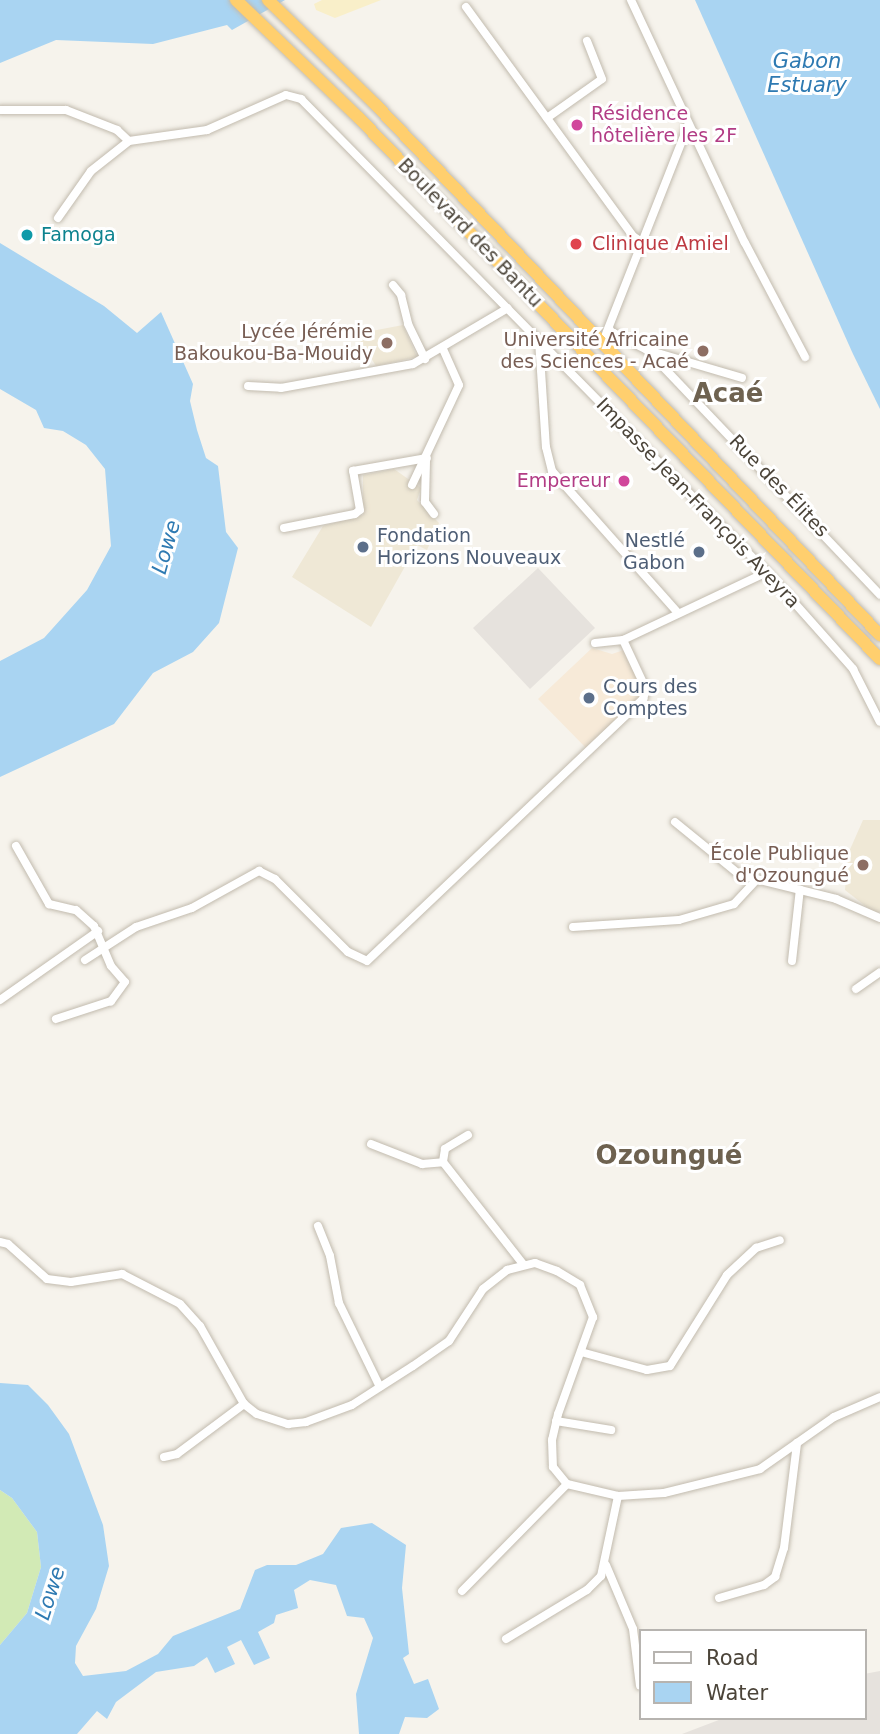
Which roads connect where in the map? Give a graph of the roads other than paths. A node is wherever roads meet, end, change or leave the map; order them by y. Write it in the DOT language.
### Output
graph roads {
  1 [pos="236,0"];
  2 [pos="268,0"];
  3 [pos="631,0"];
  4 [pos="466,7"];
  5 [pos="587,41"];
  6 [pos="0,110"];
  7 [pos="547,118"];
  8 [pos="688,126"];
  9 [pos="129,141"];
  10 [pos="58,218"];
  11 [pos="642,242"];
  12 [pos="393,285"];
  13 [pos="508,308"];
  14 [pos="608,330"];
  15 [pos="539,340"];
  16 [pos="602,344"];
  17 [pos="443,349"];
  18 [pos="647,349"];
  19 [pos="805,357"];
  20 [pos="425,359"];
  21 [pos="741,378"];
  22 [pos="248,386"];
  23 [pos="427,458"];
  24 [pos="412,485"];
  25 [pos="434,514"];
  26 [pos="284,528"];
  27 [pos="767,572"];
  28 [pos="880,595"];
  29 [pos="678,613"];
  30 [pos="880,635"];
  31 [pos="623,640"];
  32 [pos="595,643"];
  33 [pos="880,659"];
  34 [pos="880,722"];
  35 [pos="675,822"];
  36 [pos="16,846"];
  37 [pos="756,880"];
  38 [pos="800,888"];
  39 [pos="880,918"];
  40 [pos="573,927"];
  41 [pos="98,932"];
  42 [pos="104,950"];
  43 [pos="85,960"];
  44 [pos="792,961"];
  45 [pos="880,972"];
  46 [pos="856,989"];
  47 [pos="0,1000"];
  48 [pos="56,1019"];
  49 [pos="468,1135"];
  50 [pos="371,1143"];
  51 [pos="443,1162"];
  52 [pos="318,1226"];
  53 [pos="780,1240"];
  54 [pos="0,1242"];
  55 [pos="523,1264"];
  56 [pos="582,1352"];
  57 [pos="380,1387"];
  58 [pos="880,1396"];
  59 [pos="244,1404"];
  60 [pos="556,1421"];
  61 [pos="611,1430"];
  62 [pos="797,1443"];
  63 [pos="164,1457"];
  64 [pos="567,1484"];
  65 [pos="618,1496"];
  66 [pos="606,1565"];
  67 [pos="462,1591"];
  68 [pos="719,1598"];
  69 [pos="506,1639"];
  70 [pos="638,1670"];
  1 -- 33 [label="highway, Boulevard des Bantu"];
  2 -- 16 [label="highway, Boulevard des Bantu"];
  3 -- 8 [label="street"];
  4 -- 7 [label="street"];
  5 -- 7 [label="street"];
  6 -- 9 [label="street"];
  7 -- 11 [label="street"];
  8 -- 11 [label="street"];
  8 -- 19 [label="street"];
  9 -- 10 [label="street"];
  9 -- 13 [label="street, Impasse Jean-François Aveyra"];
  11 -- 14 [label="street"];
  12 -- 20 [label="street"];
  13 -- 15 [label="street, Impasse Jean-François Aveyra"];
  13 -- 17 [label="street"];
  14 -- 16 [label="street"];
  14 -- 18 [label="street"];
  15 -- 27 [label="street, Impasse Jean-François Aveyra"];
  15 -- 29 [label="street"];
  16 -- 30 [label="highway, Boulevard des Bantu"];
  17 -- 20 [label="street"];
  17 -- 23 [label="street"];
  18 -- 21 [label="street"];
  18 -- 28 [label="street, Rue des Élites"];
  20 -- 22 [label="street"];
  23 -- 24 [label="street"];
  23 -- 25 [label="street"];
  23 -- 26 [label="street"];
  27 -- 29 [label="street"];
  27 -- 34 [label="street, Impasse Jean-François Aveyra"];
  29 -- 31 [label="street"];
  31 -- 32 [label="street"];
  31 -- 42 [label="street"];
  35 -- 37 [label="street"];
  36 -- 41 [label="street"];
  37 -- 38 [label="street"];
  37 -- 40 [label="street"];
  38 -- 39 [label="street"];
  38 -- 44 [label="street"];
  41 -- 42 [label="street"];
  41 -- 47 [label="street"];
  42 -- 43 [label="street"];
  42 -- 48 [label="street"];
  45 -- 46 [label="street"];
  49 -- 51 [label="street"];
  50 -- 51 [label="street"];
  51 -- 55 [label="street"];
  52 -- 57 [label="street"];
  53 -- 56 [label="street"];
  54 -- 59 [label="street"];
  55 -- 56 [label="street"];
  55 -- 57 [label="street"];
  56 -- 60 [label="street"];
  57 -- 59 [label="street"];
  58 -- 62 [label="street"];
  59 -- 63 [label="street"];
  60 -- 61 [label="street"];
  60 -- 64 [label="street"];
  62 -- 65 [label="street"];
  62 -- 68 [label="street"];
  64 -- 65 [label="street"];
  64 -- 67 [label="street"];
  65 -- 66 [label="street"];
  66 -- 69 [label="street"];
  66 -- 70 [label="street"];
}
